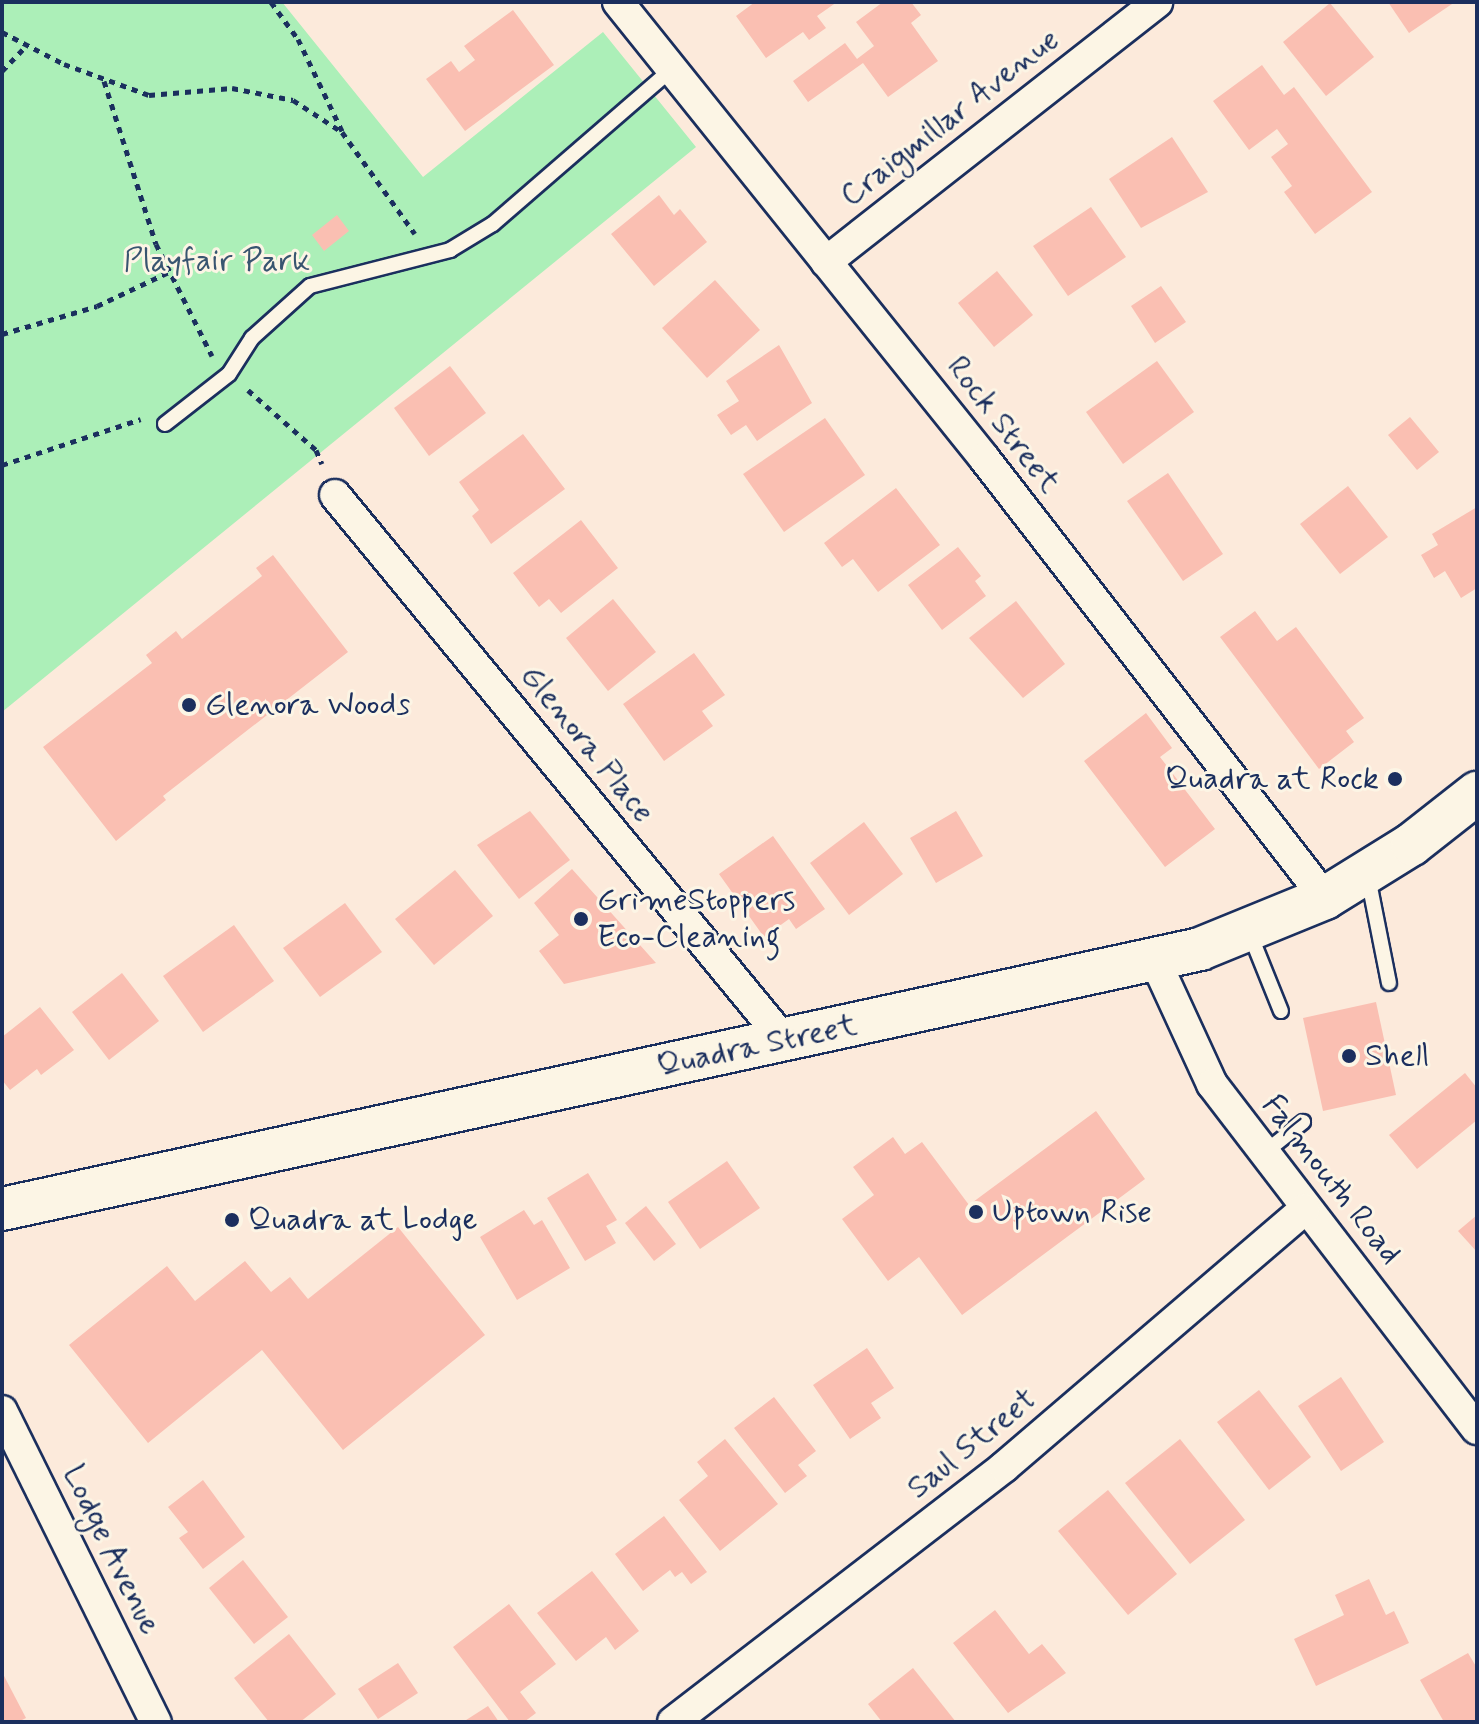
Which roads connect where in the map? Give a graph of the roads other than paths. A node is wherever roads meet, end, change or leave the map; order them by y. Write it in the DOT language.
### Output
graph roads {
  1 [pos="618,2"];
  2 [pos="1157,2"];
  3 [pos="671,70"];
  4 [pos="826,262"];
  5 [pos="165,424"];
  6 [pos="335,495"];
  7 [pos="1477,793"];
  8 [pos="1367,872"];
  9 [pos="1325,898"];
  10 [pos="1249,931"];
  11 [pos="1154,958"];
  12 [pos="1389,983"];
  13 [pos="1281,1011"];
  14 [pos="784,1040"];
  15 [pos="1303,1122"];
  16 [pos="1264,1153"];
  17 [pos="2,1209"];
  18 [pos="1305,1209"];
  19 [pos="2,1411"];
  20 [pos="1477,1429"];
  21 [pos="156,1722"];
  22 [pos="673,1722"];
  1 -- 3 [label="street, Rock Street"];
  2 -- 4 [label="street, Craigmillar Avenue"];
  3 -- 4 [label="street, Rock Street"];
  3 -- 5 [label="lane"];
  4 -- 9 [label="street, Rock Street"];
  6 -- 14 [label="street, Glenora Place"];
  7 -- 8 [label="main road, Quadra Street"];
  8 -- 9 [label="main road, Quadra Street"];
  8 -- 12 [label="lane"];
  9 -- 10 [label="main road, Quadra Street"];
  10 -- 11 [label="main road, Quadra Street"];
  10 -- 13 [label="lane"];
  11 -- 14 [label="main road, Quadra Street"];
  11 -- 16 [label="street, Falmouth Road"];
  14 -- 17 [label="main road, Quadra Street"];
  15 -- 16 [label="lane"];
  16 -- 18 [label="street, Falmouth Road"];
  18 -- 20 [label="street, Falmouth Road"];
  18 -- 22 [label="street, Saul Street"];
  19 -- 21 [label="street, Lodge Avenue"];
}
